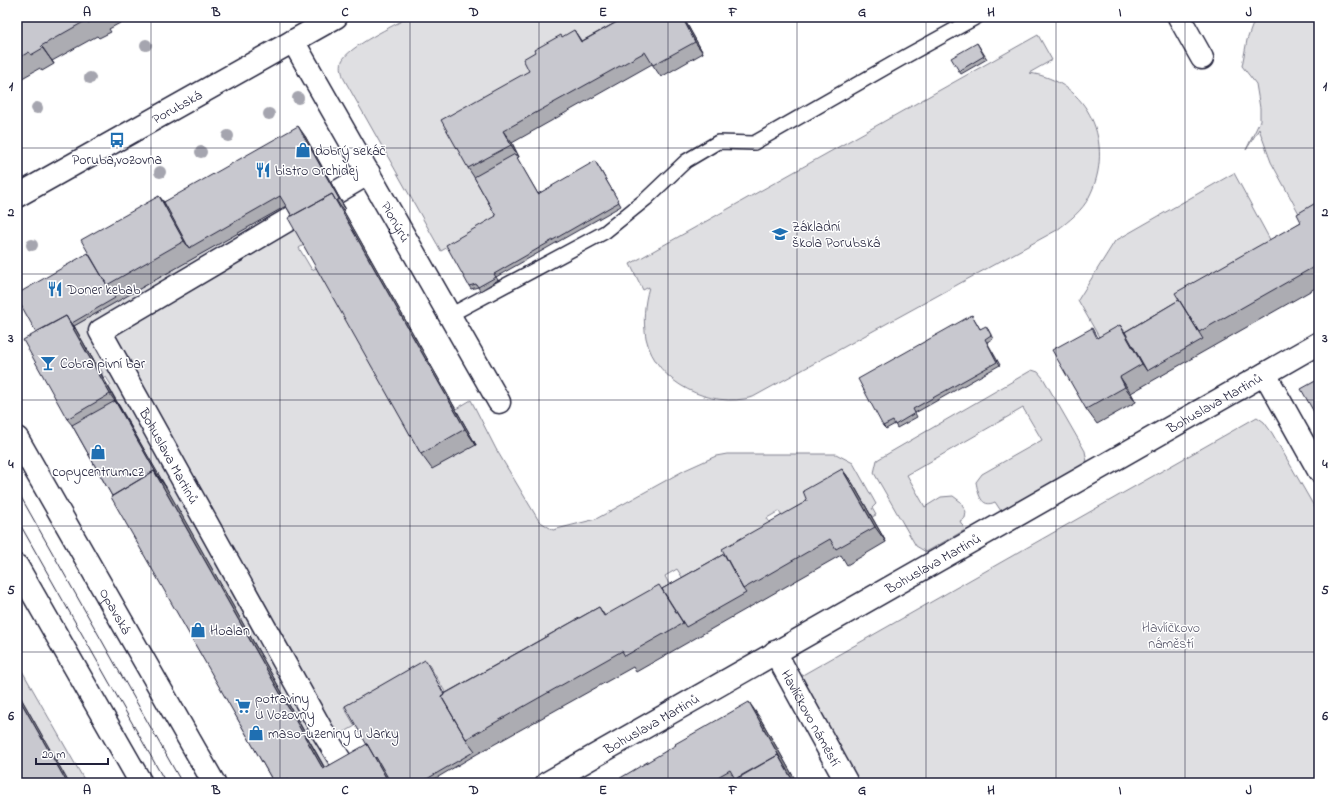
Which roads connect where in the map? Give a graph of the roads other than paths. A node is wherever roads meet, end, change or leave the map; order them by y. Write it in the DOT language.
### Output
graph roads {
  1 [pos="336,17"];
  2 [pos="977,17"];
  3 [pos="1179,17"];
  4 [pos="293,41"];
  5 [pos="1202,58"];
  6 [pos="369,173"];
  7 [pos="336,192"];
  8 [pos="17,196"];
  9 [pos="293,217"];
  10 [pos="450,315"];
  11 [pos="1319,343"];
  12 [pos="1265,374"];
  13 [pos="499,402"];
  14 [pos="17,438"];
  15 [pos="1319,471"];
  16 [pos="17,566"];
  17 [pos="775,652"];
  18 [pos="350,776"];
  19 [pos="141,783"];
  20 [pos="214,783"];
  21 [pos="547,783"];
  22 [pos="847,783"];
  1 -- 4 [label="street, Porubská"];
  2 -- 10 [label="lane"];
  3 -- 5 [label="street"];
  4 -- 6 [label="street, Pionýrů"];
  4 -- 8 [label="street, Porubská"];
  6 -- 7 [label="street"];
  6 -- 10 [label="street, Pionýrů"];
  9 -- 18 [label="street, Bohuslava Martinů"];
  10 -- 13 [label="street, Pionýrů"];
  11 -- 12 [label="street, Bohuslava Martinů"];
  12 -- 15 [label="street"];
  12 -- 17 [label="street, Bohuslava Martinů"];
  14 -- 20 [label="street, Opavská"];
  16 -- 19 [label="street"];
  17 -- 21 [label="street, Bohuslava Martinů"];
  17 -- 22 [label="street, Havlíčkovo náměstí"];
}
